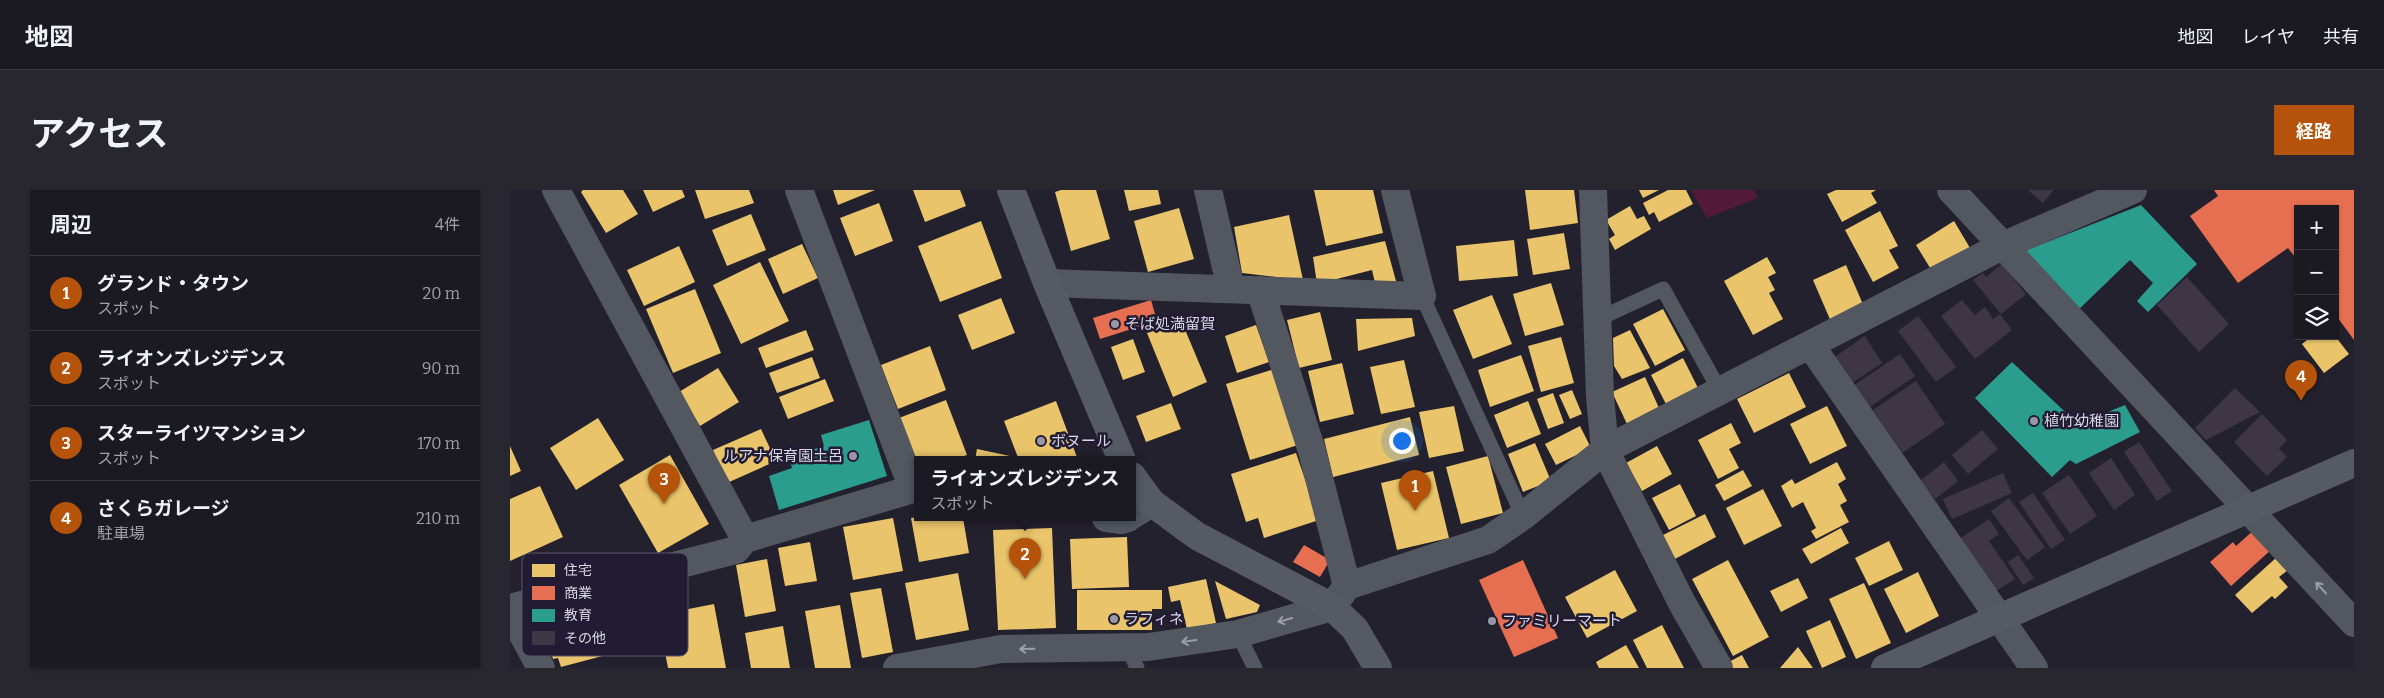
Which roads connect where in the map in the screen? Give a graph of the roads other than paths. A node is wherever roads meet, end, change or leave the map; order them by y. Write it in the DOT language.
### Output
graph roads {
  1 [pos="556,190"];
  2 [pos="799,190"];
  3 [pos="1011,190"];
  4 [pos="1208,190"];
  5 [pos="1395,190"];
  6 [pos="1593,190"];
  7 [pos="1951,190"];
  8 [pos="2133,190"];
  9 [pos="2002,246"];
  10 [pos="1047,283"];
  11 [pos="1231,290"];
  12 [pos="1260,290"];
  13 [pos="1422,296"];
  14 [pos="1598,319"];
  15 [pos="1811,346"];
  16 [pos="1720,391"];
  17 [pos="1605,450"];
  18 [pos="1120,456"];
  19 [pos="2354,462"];
  20 [pos="914,484"];
  21 [pos="1136,489"];
  22 [pos="914,490"];
  23 [pos="1142,509"];
  24 [pos="2248,510"];
  25 [pos="1523,516"];
  26 [pos="745,539"];
  27 [pos="688,563"];
  28 [pos="1339,597"];
  29 [pos="510,609"];
  30 [pos="1999,618"];
  31 [pos="2354,623"];
  32 [pos="522,631"];
  33 [pos="1238,634"];
  34 [pos="535,656"];
  35 [pos="1133,658"];
  36 [pos="995,659"];
  37 [pos="542,668"];
  38 [pos="898,668"];
  39 [pos="1255,668"];
  40 [pos="1378,668"];
  41 [pos="1719,668"];
  42 [pos="1885,668"];
  43 [pos="2034,668"];
  1 -- 26 [label="street"];
  2 -- 20 [label="street"];
  3 -- 10 [label="street"];
  4 -- 11 [label="street"];
  5 -- 13 [label="street"];
  6 -- 14 [label="street"];
  7 -- 9 [label="street"];
  8 -- 9 [label="street"];
  9 -- 15 [label="street"];
  9 -- 24 [label="street"];
  10 -- 11 [label="street"];
  10 -- 18 [label="street"];
  11 -- 12 [label="street"];
  12 -- 13 [label="street"];
  12 -- 28 [label="street"];
  13 -- 25 [label="lane"];
  14 -- 16 [label="lane"];
  14 -- 17 [label="street"];
  15 -- 16 [label="street"];
  15 -- 30 [label="street"];
  16 -- 17 [label="street"];
  17 -- 25 [label="street"];
  17 -- 41 [label="street"];
  19 -- 24 [label="street"];
  21 -- 23 [label="street"];
  22 -- 26 [label="street"];
  23 -- 28 [label="street"];
  24 -- 30 [label="street"];
  31 -- 24 [label="street, one-way"];
  25 -- 28 [label="street"];
  26 -- 27 [label="street"];
  28 -- 33 [label="street, one-way"];
  28 -- 40 [label="street"];
  29 -- 32 [label="street"];
  30 -- 42 [label="street"];
  30 -- 43 [label="street"];
  33 -- 35 [label="street, one-way"];
  33 -- 39 [label="lane"];
  34 -- 37 [label="street"];
  35 -- 36 [label="street, one-way"];
  36 -- 38 [label="street"];
}
